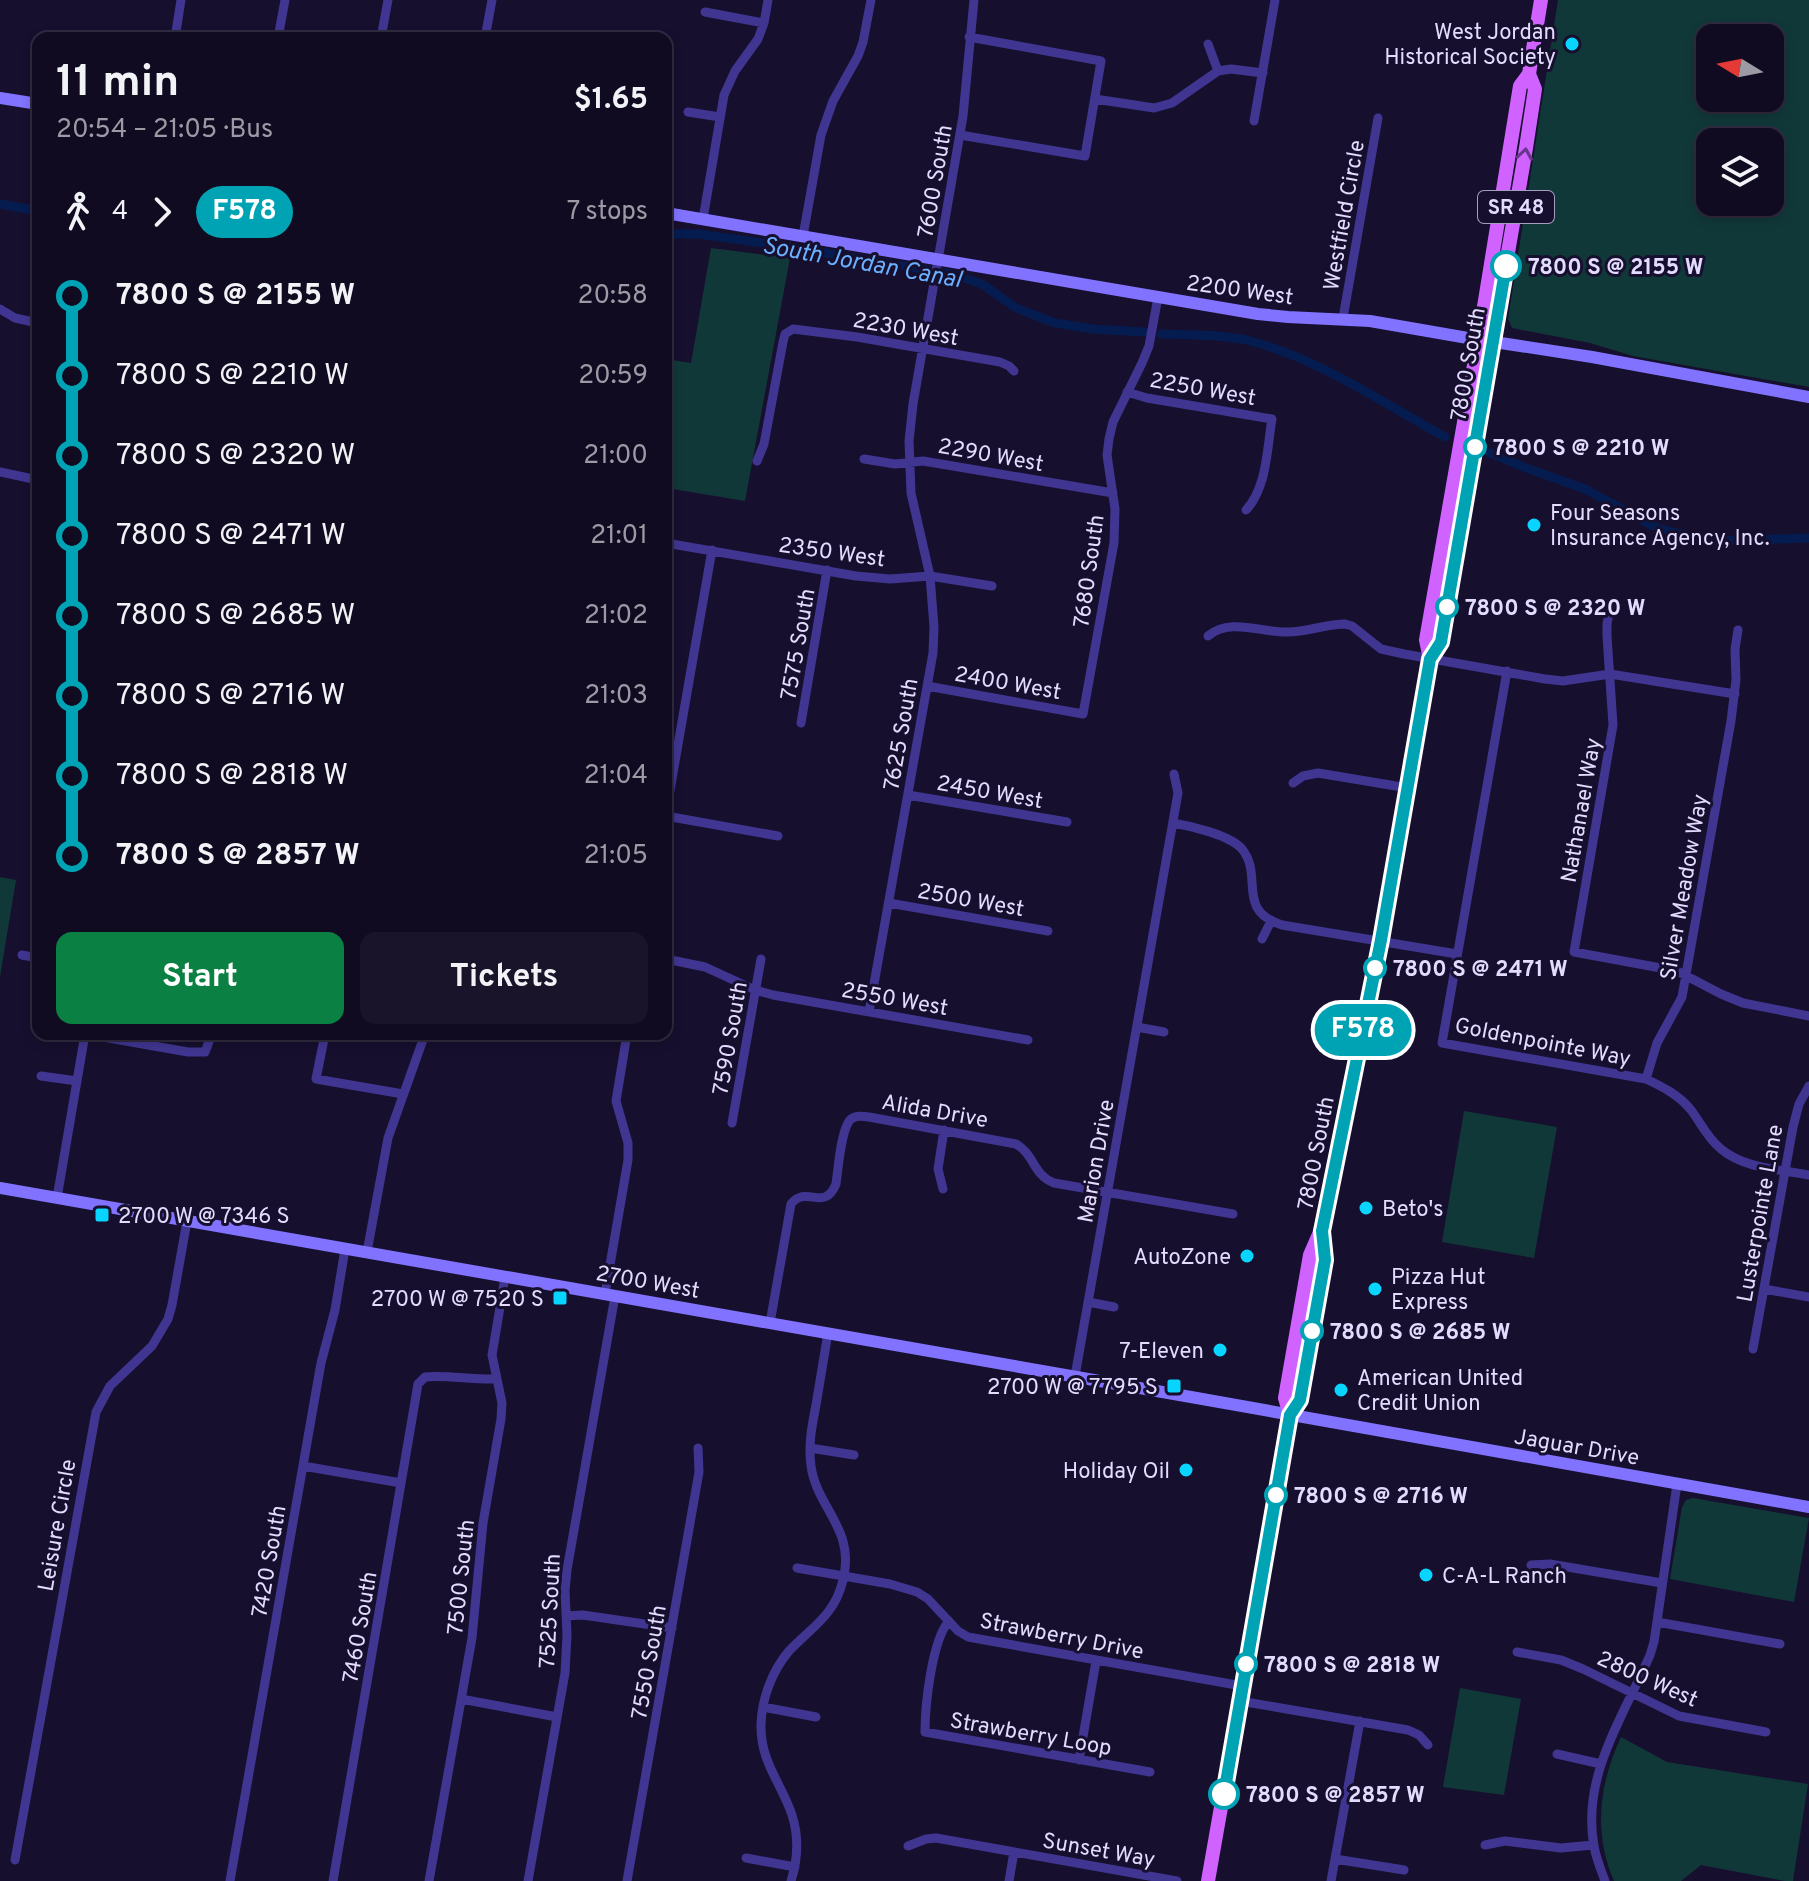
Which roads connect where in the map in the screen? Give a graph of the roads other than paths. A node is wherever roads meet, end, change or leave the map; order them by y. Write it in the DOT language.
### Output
graph roads {
  1 [pos="181,0"];
  2 [pos="285,0"];
  3 [pos="388,0"];
  4 [pos="492,0"];
  5 [pos="768,0"];
  6 [pos="871,0"];
  7 [pos="974,0"];
  8 [pos="1275,0"];
  9 [pos="1541,0"];
  10 [pos="705,12"];
  11 [pos="764,23"];
  12 [pos="176,32"];
  13 [pos="279,32"];
  14 [pos="382,32"];
  15 [pos="486,32"];
  16 [pos="969,37"];
  17 [pos="1208,44"];
  18 [pos="1218,71"];
  19 [pos="1263,73"];
  20 [pos="0,98"];
  21 [pos="1095,99"];
  22 [pos="32,103"];
  23 [pos="688,112"];
  24 [pos="720,117"];
  25 [pos="1378,118"];
  26 [pos="1254,121"];
  27 [pos="960,135"];
  28 [pos="672,214"];
  29 [pos="703,219"];
  30 [pos="803,236"];
  31 [pos="937,268"];
  32 [pos="1158,297"];
  33 [pos="0,309"];
  34 [pos="1343,318"];
  35 [pos="32,322"];
  36 [pos="1486,340"];
  37 [pos="922,349"];
  38 [pos="1014,371"];
  39 [pos="1127,392"];
  40 [pos="1809,397"];
  41 [pos="864,459"];
  42 [pos="757,461"];
  43 [pos="909,462"];
  44 [pos="0,472"];
  45 [pos="32,479"];
  46 [pos="1113,493"];
  47 [pos="1246,510"];
  48 [pos="672,544"];
  49 [pos="712,550"];
  50 [pos="827,570"];
  51 [pos="930,576"];
  52 [pos="992,586"];
  53 [pos="1611,602"];
  54 [pos="1738,630"];
  55 [pos="1208,636"];
  56 [pos="1430,659"];
  57 [pos="1507,671"];
  58 [pos="1610,674"];
  59 [pos="927,686"];
  60 [pos="1735,694"];
  61 [pos="1083,714"];
  62 [pos="801,723"];
  63 [pos="1174,774"];
  64 [pos="672,780"];
  65 [pos="1293,783"];
  66 [pos="1408,788"];
  67 [pos="908,795"];
  68 [pos="672,815"];
  69 [pos="1067,822"];
  70 [pos="1173,823"];
  71 [pos="778,836"];
  72 [pos="889,903"];
  73 [pos="1271,921"];
  74 [pos="1048,931"];
  75 [pos="1262,939"];
  76 [pos="1381,940"];
  77 [pos="1457,954"];
  78 [pos="22,955"];
  79 [pos="32,957"];
  80 [pos="761,959"];
  81 [pos="672,960"];
  82 [pos="1686,974"];
  83 [pos="755,990"];
  84 [pos="869,1012"];
  85 [pos="1809,1016"];
  86 [pos="1137,1027"];
  87 [pos="1164,1032"];
  88 [pos="84,1040"];
  89 [pos="119,1040"];
  90 [pos="210,1040"];
  91 [pos="324,1040"];
  92 [pos="423,1040"];
  93 [pos="626,1040"];
  94 [pos="1028,1040"];
  95 [pos="41,1076"];
  96 [pos="1646,1079"];
  97 [pos="77,1081"];
  98 [pos="1809,1086"];
  99 [pos="403,1094"];
  100 [pos="732,1123"];
  101 [pos="944,1130"];
  102 [pos="1786,1170"];
  103 [pos="1809,1175"];
  104 [pos="0,1188"];
  105 [pos="943,1189"];
  106 [pos="1107,1193"];
  107 [pos="57,1198"];
  108 [pos="1233,1214"];
  109 [pos="187,1221"];
  110 [pos="345,1249"];
  111 [pos="367,1252"];
  112 [pos="505,1277"];
  113 [pos="1764,1289"];
  114 [pos="610,1295"];
  115 [pos="1809,1297"];
  116 [pos="1088,1302"];
  117 [pos="1114,1307"];
  118 [pos="770,1323"];
  119 [pos="828,1333"];
  120 [pos="1753,1349"];
  121 [pos="1075,1376"];
  122 [pos="496,1379"];
  123 [pos="1290,1415"];
  124 [pos="698,1448"];
  125 [pos="810,1448"];
  126 [pos="854,1455"];
  127 [pos="303,1466"];
  128 [pos="401,1483"];
  129 [pos="1677,1484"];
  130 [pos="1809,1507"];
  131 [pos="1531,1565"];
  132 [pos="797,1568"];
  133 [pos="844,1577"];
  134 [pos="1662,1583"];
  135 [pos="566,1616"];
  136 [pos="949,1621"];
  137 [pos="1657,1622"];
  138 [pos="672,1628"];
  139 [pos="1780,1644"];
  140 [pos="1517,1652"];
  141 [pos="1096,1661"];
  142 [pos="1241,1693"];
  143 [pos="1633,1694"];
  144 [pos="461,1699"];
  145 [pos="763,1707"];
  146 [pos="557,1717"];
  147 [pos="816,1717"];
  148 [pos="1360,1721"];
  149 [pos="1766,1732"];
  150 [pos="1428,1745"];
  151 [pos="1557,1754"];
  152 [pos="1079,1760"];
  153 [pos="1601,1764"];
  154 [pos="1150,1772"];
  155 [pos="1485,1845"];
  156 [pos="1593,1845"];
  157 [pos="908,1846"];
  158 [pos="1014,1852"];
  159 [pos="746,1858"];
  160 [pos="1335,1859"];
  161 [pos="15,1860"];
  162 [pos="795,1867"];
  163 [pos="1404,1870"];
  164 [pos="1126,1876"];
  165 [pos="230,1881"];
  166 [pos="333,1881"];
  167 [pos="429,1881"];
  168 [pos="528,1881"];
  169 [pos="627,1881"];
  170 [pos="791,1881"];
  171 [pos="1009,1881"];
  172 [pos="1177,1881"];
  173 [pos="1208,1881"];
  174 [pos="1331,1881"];
  175 [pos="1605,1881"];
  1 -- 12 [label="street"];
  2 -- 13 [label="street"];
  3 -- 14 [label="street"];
  4 -- 15 [label="street"];
  5 -- 11 [label="street"];
  6 -- 30 [label="street"];
  7 -- 16 [label="street, 7600 South"];
  8 -- 19 [label="street"];
  9 -- 36 [label="main road, 7800 South / SR 48"];
  10 -- 11 [label="street"];
  11 -- 24 [label="street"];
  16 -- 21 [label="street"];
  16 -- 27 [label="street, 7600 South"];
  17 -- 18 [label="street"];
  18 -- 19 [label="street"];
  18 -- 21 [label="street"];
  19 -- 26 [label="street"];
  20 -- 22 [label="main road"];
  21 -- 27 [label="street"];
  23 -- 24 [label="street"];
  24 -- 29 [label="street"];
  25 -- 34 [label="street, Westfield Circle"];
  27 -- 31 [label="street, 7600 South"];
  28 -- 29 [label="main road, 2200 West"];
  29 -- 30 [label="main road, 2200 West"];
  30 -- 31 [label="main road, 2200 West"];
  31 -- 32 [label="main road, 2200 West"];
  31 -- 37 [label="street, 7600 South"];
  32 -- 34 [label="main road, 2200 West"];
  32 -- 39 [label="street, 7680 South"];
  33 -- 35 [label="street"];
  34 -- 36 [label="main road, 2200 West"];
  36 -- 40 [label="main road, 2200 West"];
  36 -- 56 [label="main road, 7800 South / SR 48"];
  37 -- 38 [label="street, 2230 West"];
  37 -- 42 [label="street, 2230 West"];
  37 -- 43 [label="street, 7600 South"];
  39 -- 46 [label="street, 7680 South"];
  39 -- 47 [label="street, 2250 West"];
  41 -- 43 [label="street, 2290 West"];
  43 -- 46 [label="street, 2290 West"];
  43 -- 51 [label="street, 7625 South"];
  44 -- 45 [label="street"];
  46 -- 61 [label="street, 7680 South"];
  48 -- 49 [label="street, 2350 West"];
  49 -- 50 [label="street, 2350 West"];
  49 -- 64 [label="street"];
  50 -- 51 [label="street, 2350 West"];
  50 -- 62 [label="street, 7575 South"];
  51 -- 52 [label="street, 2350 West"];
  51 -- 59 [label="street, 7625 South"];
  53 -- 58 [label="street, Nathanael Way"];
  54 -- 60 [label="street, Silver Meadow Way"];
  55 -- 56 [label="street"];
  56 -- 57 [label="street"];
  56 -- 66 [label="main road, 7800 South / SR 48"];
  57 -- 58 [label="street"];
  57 -- 77 [label="street, Goldenpointe Way"];
  58 -- 60 [label="street"];
  58 -- 82 [label="street, Nathanael Way"];
  59 -- 61 [label="street, 2400 West"];
  59 -- 67 [label="street, 7625 South"];
  60 -- 82 [label="street, Silver Meadow Way"];
  63 -- 70 [label="street, Marion Drive"];
  65 -- 66 [label="street"];
  66 -- 76 [label="main road, 7800 South / SR 48"];
  67 -- 69 [label="street, 2450 West"];
  67 -- 72 [label="street, 7625 South"];
  68 -- 71 [label="street"];
  70 -- 73 [label="street"];
  70 -- 86 [label="street, Marion Drive"];
  72 -- 74 [label="street, 2500 West"];
  72 -- 84 [label="street, 7625 South"];
  73 -- 75 [label="street"];
  73 -- 76 [label="street"];
  76 -- 77 [label="street"];
  76 -- 123 [label="main road, 7800 South / SR 48"];
  77 -- 96 [label="street, Goldenpointe Way"];
  78 -- 79 [label="street"];
  80 -- 83 [label="street, 7590 South"];
  81 -- 83 [label="street, 2550 West"];
  82 -- 85 [label="street"];
  82 -- 96 [label="street, Silver Meadow Way"];
  83 -- 84 [label="street, 2550 West"];
  83 -- 100 [label="street, 7590 South"];
  84 -- 94 [label="street, 2550 West"];
  86 -- 87 [label="street"];
  86 -- 106 [label="street, Marion Drive"];
  88 -- 97 [label="street"];
  89 -- 90 [label="street"];
  91 -- 99 [label="street"];
  92 -- 99 [label="street"];
  93 -- 114 [label="street, 7525 South"];
  95 -- 97 [label="street"];
  96 -- 102 [label="street, Goldenpointe Way"];
  97 -- 107 [label="street"];
  98 -- 102 [label="street, Lusterpointe Lane"];
  99 -- 111 [label="street"];
  101 -- 105 [label="street"];
  101 -- 106 [label="street, Alida Drive"];
  101 -- 118 [label="street, Alida Drive"];
  102 -- 103 [label="street, Goldenpointe Way"];
  102 -- 113 [label="street, Lusterpointe Lane"];
  104 -- 107 [label="main road, 2700 West"];
  106 -- 108 [label="street, Alida Drive"];
  106 -- 116 [label="street, Marion Drive"];
  107 -- 109 [label="main road, 2700 West"];
  109 -- 110 [label="main road, 2700 West"];
  109 -- 161 [label="street, Leisure Circle"];
  110 -- 111 [label="main road, 2700 West"];
  110 -- 127 [label="street, 7420 South"];
  111 -- 112 [label="main road, 2700 West"];
  112 -- 114 [label="main road, 2700 West"];
  112 -- 122 [label="street, 7500 South"];
  113 -- 115 [label="street"];
  113 -- 120 [label="street, Lusterpointe Lane"];
  114 -- 118 [label="main road, 2700 West"];
  114 -- 135 [label="street, 7525 South"];
  116 -- 117 [label="street"];
  116 -- 121 [label="street, Marion Drive"];
  118 -- 119 [label="main road, 2700 West"];
  119 -- 121 [label="main road, 2700 West"];
  119 -- 125 [label="street"];
  121 -- 123 [label="main road, 2700 West"];
  122 -- 128 [label="street, 7460 South"];
  122 -- 144 [label="street, 7500 South"];
  123 -- 129 [label="main road, Jaguar Drive"];
  123 -- 142 [label="main road, 7800 South / SR 48"];
  124 -- 138 [label="street, 7550 South"];
  125 -- 126 [label="street"];
  125 -- 133 [label="street"];
  127 -- 128 [label="street"];
  127 -- 165 [label="street, 7420 South"];
  128 -- 166 [label="street, 7460 South"];
  129 -- 130 [label="main road, Jaguar Drive"];
  129 -- 134 [label="street"];
  131 -- 134 [label="street"];
  132 -- 133 [label="street, Strawberry Drive"];
  133 -- 136 [label="street, Strawberry Drive"];
  133 -- 145 [label="street"];
  134 -- 137 [label="street"];
  135 -- 138 [label="street"];
  135 -- 146 [label="street, 7525 South"];
  136 -- 141 [label="street, Strawberry Drive"];
  136 -- 152 [label="street, Strawberry Loop"];
  137 -- 139 [label="street"];
  137 -- 143 [label="street"];
  138 -- 169 [label="street, 7550 South"];
  140 -- 143 [label="street, 2800 West"];
  141 -- 142 [label="street, Strawberry Drive"];
  141 -- 152 [label="street"];
  142 -- 148 [label="street, Strawberry Drive"];
  142 -- 173 [label="main road, 7800 South / SR 48"];
  143 -- 149 [label="street, 2800 West"];
  143 -- 153 [label="street"];
  144 -- 146 [label="street"];
  144 -- 167 [label="street, 7500 South"];
  145 -- 147 [label="street"];
  145 -- 162 [label="street"];
  146 -- 168 [label="street, 7525 South"];
  148 -- 150 [label="street, Strawberry Drive"];
  148 -- 160 [label="street"];
  151 -- 153 [label="street"];
  152 -- 154 [label="street, Strawberry Loop"];
  153 -- 156 [label="street"];
  155 -- 156 [label="street"];
  156 -- 175 [label="street"];
  157 -- 158 [label="street, Sunset Way"];
  158 -- 164 [label="street, Sunset Way"];
  158 -- 171 [label="street"];
  159 -- 162 [label="street"];
  160 -- 163 [label="street"];
  160 -- 174 [label="street"];
  162 -- 170 [label="street"];
  164 -- 172 [label="street, Sunset Way"];
}
